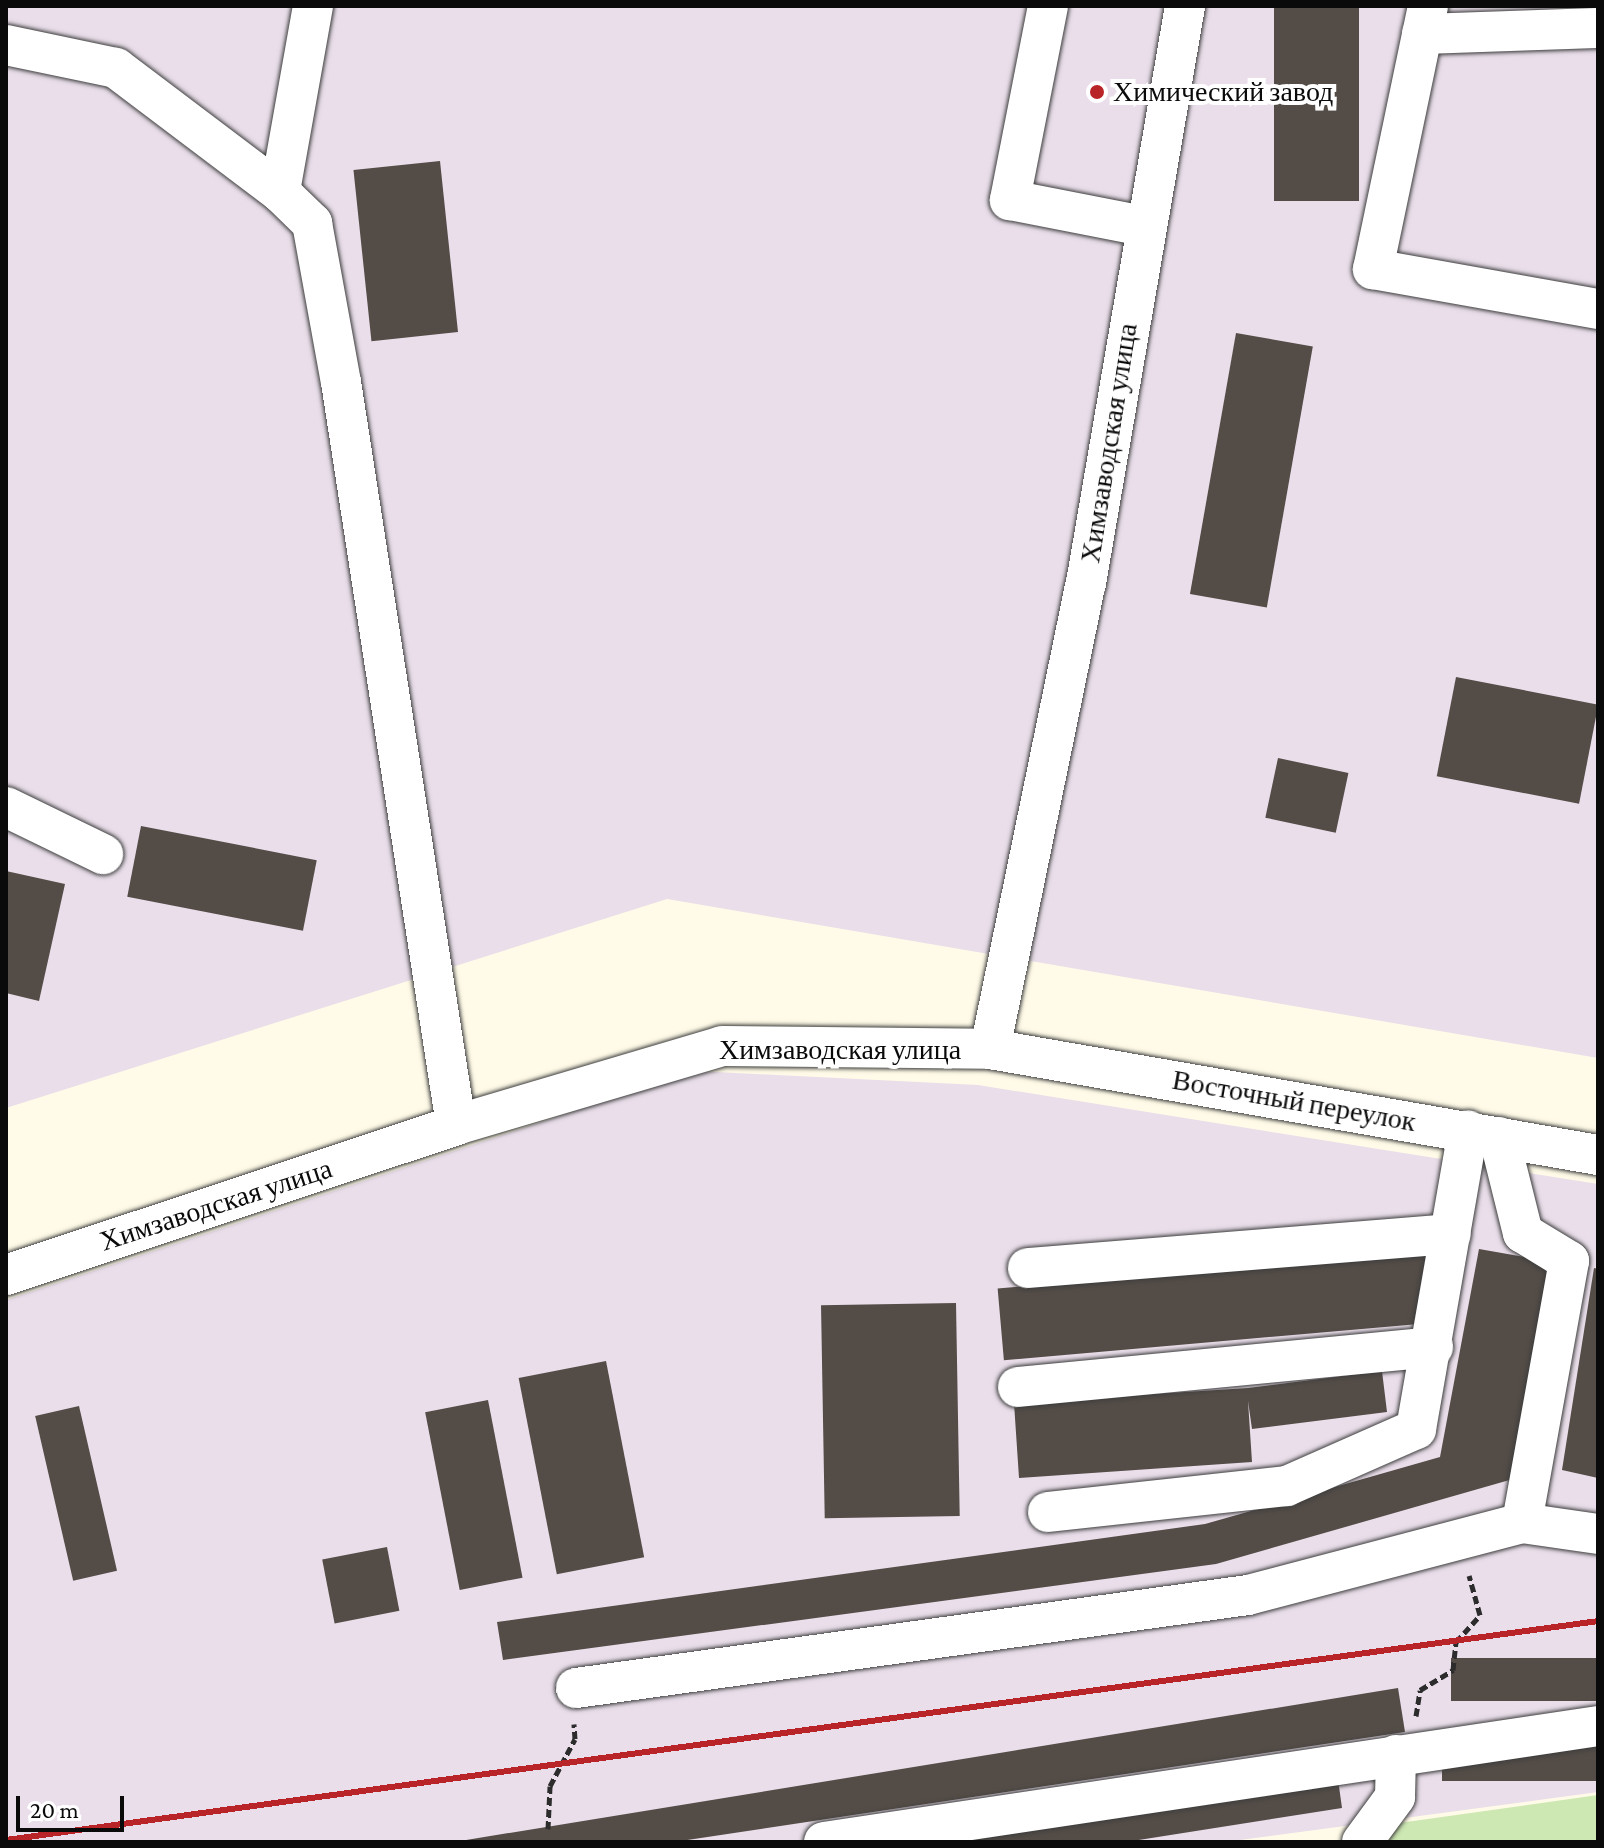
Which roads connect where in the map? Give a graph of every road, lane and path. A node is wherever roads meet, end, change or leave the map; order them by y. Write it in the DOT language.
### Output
graph roads {
  1 [pos="313,6"];
  2 [pos="1048,6"];
  3 [pos="1185,6"];
  4 [pos="1425,20"];
  5 [pos="1598,28"];
  6 [pos="6,45"];
  7 [pos="280,192"];
  8 [pos="1144,226"];
  9 [pos="1598,309"];
  10 [pos="6,807"];
  11 [pos="103,854"];
  12 [pos="990,1049"];
  13 [pos="456,1125"];
  14 [pos="1483,1134"];
  15 [pos="1598,1155"];
  16 [pos="1451,1234"];
  17 [pos="1028,1268"];
  18 [pos="6,1275"];
  19 [pos="1433,1347"];
  20 [pos="1018,1387"];
  21 [pos="1048,1512"];
  22 [pos="1522,1523"];
  23 [pos="1598,1534"];
  24 [pos="1480,1615"];
  25 [pos="576,1688"];
  26 [pos="1598,1726"];
  27 [pos="1404,1754"];
  28 [pos="548,1829"];
  29 [pos="824,1842"];
  30 [pos="1362,1842"];
  1 -- 7 [label="street"];
  2 -- 8 [label="street"];
  3 -- 8 [label="street, Химзаводская улица"];
  4 -- 5 [label="street"];
  4 -- 9 [label="street"];
  6 -- 7 [label="street"];
  7 -- 13 [label="street"];
  8 -- 12 [label="street, Химзаводская улица"];
  10 -- 11 [label="street"];
  12 -- 13 [label="street, Химзаводская улица"];
  12 -- 14 [label="street, Восточный переулок"];
  13 -- 18 [label="street, Химзаводская улица"];
  14 -- 15 [label="street, Восточный переулок"];
  14 -- 16 [label="street"];
  14 -- 22 [label="street"];
  16 -- 17 [label="street"];
  16 -- 19 [label="street"];
  19 -- 20 [label="street"];
  19 -- 21 [label="street"];
  22 -- 23 [label="street"];
  22 -- 25 [label="street"];
  24 -- 27 [label="path"];
  25 -- 28 [label="path"];
  26 -- 27 [label="street"];
  27 -- 29 [label="street"];
  27 -- 30 [label="street"];
}
